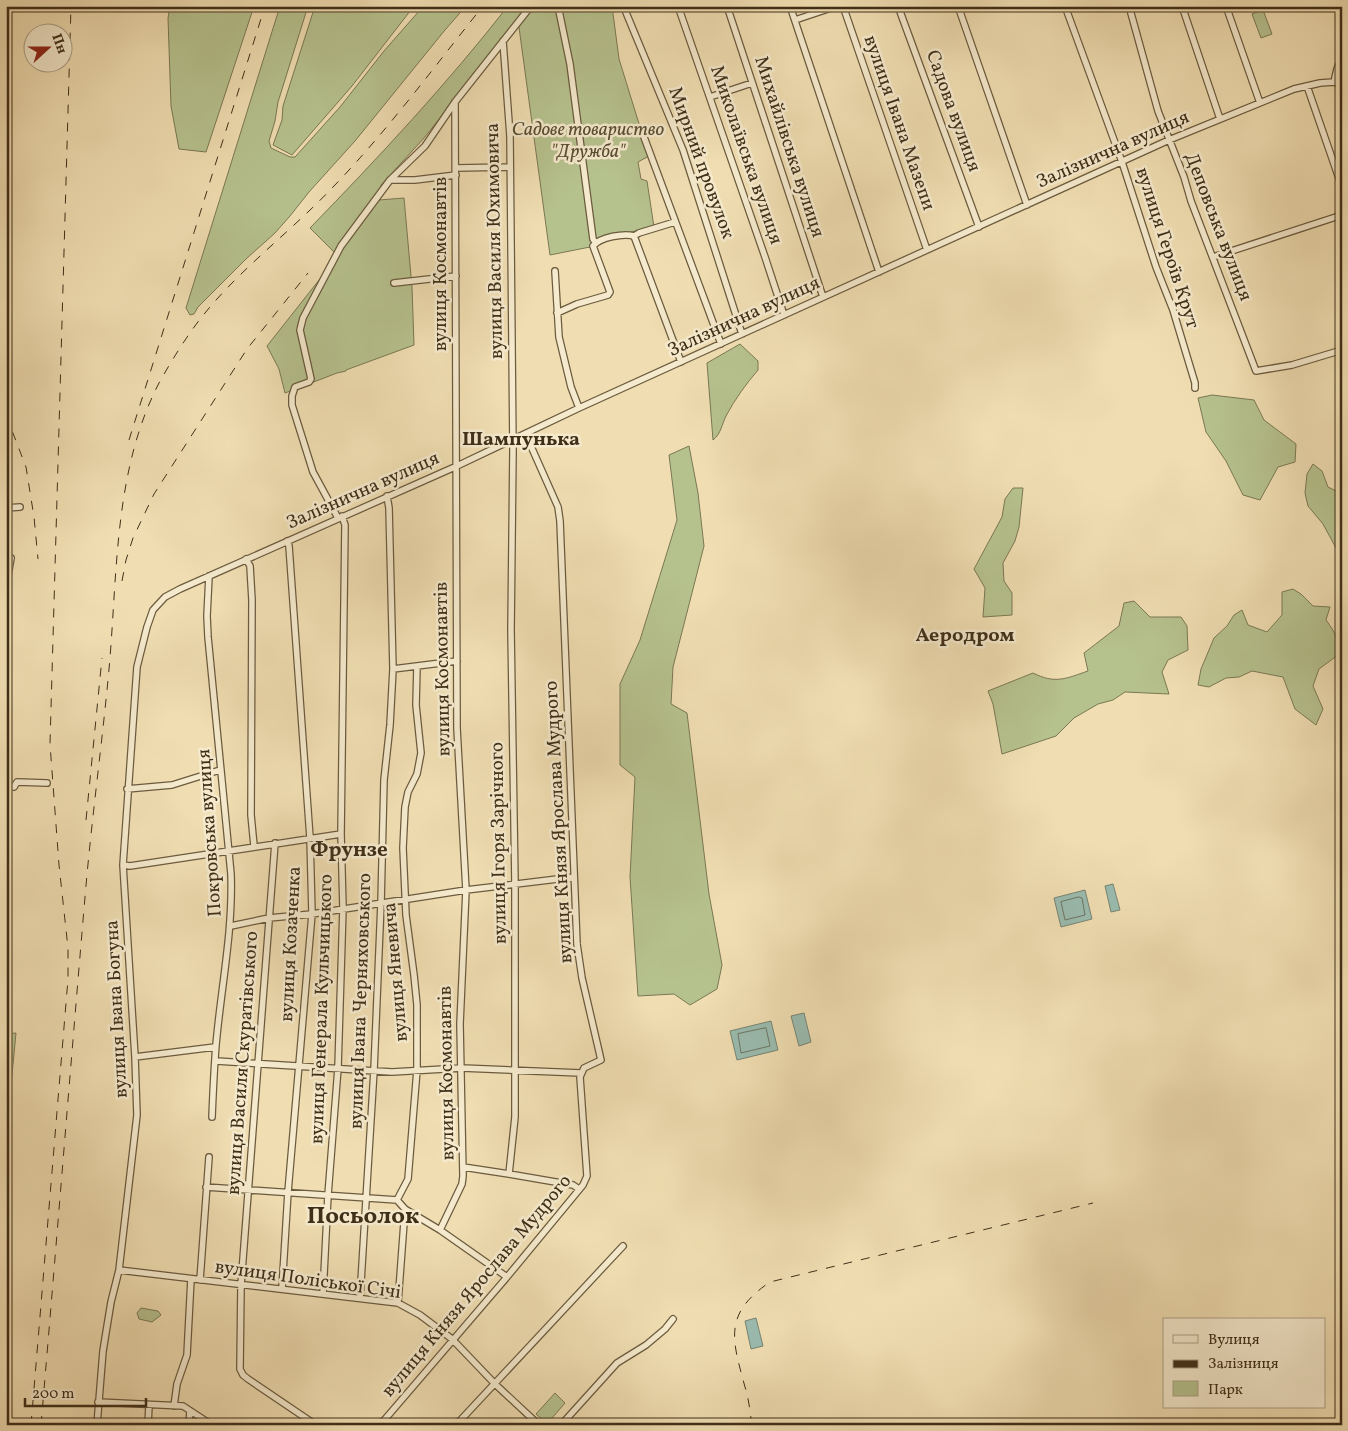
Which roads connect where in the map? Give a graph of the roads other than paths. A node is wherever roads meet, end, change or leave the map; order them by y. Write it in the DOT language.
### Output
graph roads {
  1 [pos="531,6"];
  2 [pos="558,6"];
  3 [pos="621,6"];
  4 [pos="678,6"];
  5 [pos="727,6"];
  6 [pos="790,6"];
  7 [pos="837,6"];
  8 [pos="843,6"];
  9 [pos="898,6"];
  10 [pos="958,6"];
  11 [pos="1065,6"];
  12 [pos="1129,6"];
  13 [pos="1182,6"];
  14 [pos="1226,6"];
  15 [pos="795,20"];
  16 [pos="503,41"];
  17 [pos="1342,58"];
  18 [pos="1334,82"];
  19 [pos="752,83"];
  20 [pos="1342,84"];
  21 [pos="1307,86"];
  22 [pos="710,97"];
  23 [pos="455,102"];
  24 [pos="1260,103"];
  25 [pos="1220,119"];
  26 [pos="641,129"];
  27 [pos="1169,140"];
  28 [pos="1122,162"];
  29 [pos="509,168"];
  30 [pos="456,171"];
  31 [pos="390,180"];
  32 [pos="1342,187"];
  33 [pos="1027,205"];
  34 [pos="1342,215"];
  35 [pos="675,222"];
  36 [pos="979,227"];
  37 [pos="634,236"];
  38 [pos="596,242"];
  39 [pos="927,250"];
  40 [pos="1213,257"];
  41 [pos="555,272"];
  42 [pos="879,272"];
  43 [pos="456,276"];
  44 [pos="394,283"];
  45 [pos="823,297"];
  46 [pos="557,313"];
  47 [pos="784,315"];
  48 [pos="742,334"];
  49 [pos="721,344"];
  50 [pos="1342,350"];
  51 [pos="681,362"];
  52 [pos="1195,388"];
  53 [pos="578,408"];
  54 [pos="526,434"];
  55 [pos="513,440"];
  56 [pos="457,466"];
  57 [pos="387,496"];
  58 [pos="20,507"];
  59 [pos="6,508"];
  60 [pos="340,517"];
  61 [pos="287,541"];
  62 [pos="11,558"];
  63 [pos="246,559"];
  64 [pos="209,576"];
  65 [pos="6,587"];
  66 [pos="165,597"];
  67 [pos="458,661"];
  68 [pos="417,666"];
  69 [pos="394,669"];
  70 [pos="220,770"];
  71 [pos="47,783"];
  72 [pos="6,786"];
  73 [pos="127,789"];
  74 [pos="341,834"];
  75 [pos="310,838"];
  76 [pos="275,843"];
  77 [pos="254,846"];
  78 [pos="229,850"];
  79 [pos="123,865"];
  80 [pos="574,878"];
  81 [pos="516,883"];
  82 [pos="466,890"];
  83 [pos="405,899"];
  84 [pos="382,902"];
  85 [pos="343,908"];
  86 [pos="312,914"];
  87 [pos="269,918"];
  88 [pos="230,926"];
  89 [pos="216,1047"];
  90 [pos="135,1057"];
  91 [pos="216,1061"];
  92 [pos="258,1064"];
  93 [pos="300,1066"];
  94 [pos="338,1068"];
  95 [pos="462,1068"];
  96 [pos="374,1070"];
  97 [pos="417,1070"];
  98 [pos="515,1070"];
  99 [pos="581,1073"];
  100 [pos="212,1117"];
  101 [pos="209,1157"];
  102 [pos="463,1167"];
  103 [pos="509,1174"];
  104 [pos="206,1187"];
  105 [pos="579,1189"];
  106 [pos="249,1190"];
  107 [pos="288,1192"];
  108 [pos="328,1195"];
  109 [pos="366,1197"];
  110 [pos="397,1200"];
  111 [pos="406,1209"];
  112 [pos="440,1230"];
  113 [pos="623,1246"];
  114 [pos="119,1270"];
  115 [pos="507,1277"];
  116 [pos="191,1279"];
  117 [pos="200,1280"];
  118 [pos="241,1285"];
  119 [pos="282,1289"];
  120 [pos="323,1294"];
  121 [pos="360,1298"];
  122 [pos="398,1303"];
  123 [pos="674,1319"];
  124 [pos="452,1339"];
  125 [pos="495,1384"];
  126 [pos="98,1402"];
  127 [pos="149,1405"];
  128 [pos="174,1406"];
  129 [pos="190,1411"];
  130 [pos="97,1425"];
  131 [pos="148,1425"];
  132 [pos="189,1425"];
  133 [pos="212,1425"];
  134 [pos="316,1425"];
  135 [pos="380,1425"];
  136 [pos="456,1425"];
  137 [pos="539,1425"];
  138 [pos="560,1425"];
  1 -- 16 [label="street"];
  2 -- 38 [label="street"];
  3 -- 48 [label="street, Мирний провулок"];
  4 -- 22 [label="street, Миколаївська вулиця"];
  5 -- 19 [label="street, Михайлівська вулиця"];
  6 -- 15 [label="street"];
  7 -- 15 [label="street"];
  8 -- 39 [label="street, вулиця Івана Мазепи"];
  9 -- 36 [label="street, Садова вулиця"];
  10 -- 33 [label="street"];
  11 -- 28 [label="street, вулиця Героїв Крут"];
  12 -- 27 [label="street, Деповська вулиця"];
  13 -- 25 [label="street"];
  14 -- 24 [label="street"];
  15 -- 42 [label="street"];
  16 -- 23 [label="street"];
  16 -- 29 [label="street, вулиця Василя Юхимовича"];
  17 -- 18 [label="street"];
  18 -- 20 [label="street, Залізнична вулиця"];
  18 -- 21 [label="street, Залізнична вулиця"];
  19 -- 22 [label="street"];
  19 -- 45 [label="street, Михайлівська вулиця"];
  21 -- 24 [label="street, Залізнична вулиця"];
  21 -- 32 [label="street"];
  22 -- 47 [label="street, Миколаївська вулиця"];
  23 -- 30 [label="street, вулиця Космонавтів"];
  23 -- 31 [label="street"];
  24 -- 25 [label="street, Залізнична вулиця"];
  25 -- 27 [label="street, Залізнична вулиця"];
  26 -- 35 [label="street"];
  27 -- 28 [label="street, Залізнична вулиця"];
  27 -- 40 [label="street, Деповська вулиця"];
  28 -- 33 [label="street, Залізнична вулиця"];
  28 -- 52 [label="street, вулиця Героїв Крут"];
  29 -- 30 [label="street"];
  29 -- 55 [label="street, вулиця Василя Юхимовича"];
  30 -- 31 [label="street"];
  30 -- 43 [label="street, вулиця Космонавтів"];
  31 -- 60 [label="street"];
  33 -- 36 [label="street, Залізнична вулиця"];
  34 -- 40 [label="street"];
  35 -- 37 [label="street"];
  35 -- 49 [label="street"];
  36 -- 39 [label="street, Залізнична вулиця"];
  37 -- 38 [label="street"];
  37 -- 51 [label="street"];
  38 -- 46 [label="street"];
  39 -- 42 [label="street, Залізнична вулиця"];
  40 -- 50 [label="street, Деповська вулиця"];
  41 -- 46 [label="street"];
  42 -- 45 [label="street, Залізнична вулиця"];
  43 -- 44 [label="street"];
  43 -- 56 [label="street, вулиця Космонавтів"];
  45 -- 47 [label="street, Залізнична вулиця"];
  46 -- 53 [label="street"];
  47 -- 48 [label="street, Залізнична вулиця"];
  48 -- 49 [label="street, Залізнична вулиця"];
  49 -- 51 [label="street, Залізнична вулиця"];
  51 -- 53 [label="street, Залізнична вулиця"];
  53 -- 54 [label="street, Залізнична вулиця"];
  54 -- 55 [label="street, Залізнична вулиця"];
  54 -- 80 [label="street, вулиця Князя Ярослава Мудрого"];
  55 -- 56 [label="street, Залізнична вулиця"];
  55 -- 81 [label="street, вулиця Ігоря Зарічного"];
  56 -- 57 [label="street, Залізнична вулиця"];
  56 -- 67 [label="street, вулиця Космонавтів"];
  57 -- 60 [label="street, Залізнична вулиця"];
  57 -- 69 [label="street, вулиця Івана Черняховського"];
  58 -- 59 [label="street"];
  60 -- 61 [label="street, Залізнична вулиця"];
  60 -- 74 [label="street, вулиця Генерала Кульчицького"];
  61 -- 63 [label="street, Залізнична вулиця"];
  61 -- 75 [label="street, вулиця Козаченка"];
  62 -- 65 [label="street"];
  63 -- 64 [label="street, Залізнична вулиця"];
  63 -- 77 [label="street"];
  64 -- 66 [label="street, Залізнична вулиця"];
  64 -- 70 [label="street, Покровська вулиця"];
  66 -- 73 [label="street, вулиця Івана Богуна"];
  67 -- 68 [label="street"];
  67 -- 82 [label="street, вулиця Космонавтів"];
  68 -- 69 [label="street"];
  68 -- 83 [label="street, вулиця Яневича"];
  69 -- 84 [label="street, вулиця Івана Черняховського"];
  70 -- 73 [label="street"];
  70 -- 78 [label="street, Покровська вулиця"];
  71 -- 72 [label="street"];
  73 -- 79 [label="street, вулиця Івана Богуна"];
  74 -- 75 [label="street"];
  74 -- 85 [label="street, вулиця Генерала Кульчицького"];
  75 -- 76 [label="street"];
  75 -- 86 [label="street, вулиця Козаченка"];
  76 -- 77 [label="street"];
  76 -- 87 [label="street, вулиця Василя Скуратівського"];
  77 -- 78 [label="street"];
  78 -- 79 [label="street"];
  78 -- 88 [label="street, Покровська вулиця"];
  79 -- 90 [label="street, вулиця Івана Богуна"];
  80 -- 81 [label="street"];
  80 -- 99 [label="street, вулиця Князя Ярослава Мудрого"];
  81 -- 82 [label="street"];
  81 -- 98 [label="street, вулиця Ігоря Зарічного"];
  82 -- 83 [label="street"];
  82 -- 95 [label="street, вулиця Космонавтів"];
  83 -- 84 [label="street"];
  83 -- 97 [label="street, вулиця Яневича"];
  84 -- 85 [label="street"];
  84 -- 96 [label="street, вулиця Івана Черняховського"];
  85 -- 86 [label="street"];
  85 -- 94 [label="street, вулиця Генерала Кульчицького"];
  86 -- 87 [label="street"];
  86 -- 93 [label="street, вулиця Козаченка"];
  87 -- 88 [label="street"];
  87 -- 92 [label="street, вулиця Василя Скуратівського"];
  88 -- 89 [label="street, Покровська вулиця"];
  89 -- 90 [label="street"];
  89 -- 91 [label="street, Покровська вулиця"];
  90 -- 114 [label="street, вулиця Івана Богуна"];
  91 -- 92 [label="street"];
  91 -- 100 [label="street, Покровська вулиця"];
  92 -- 93 [label="street"];
  92 -- 106 [label="street, вулиця Василя Скуратівського"];
  93 -- 94 [label="street"];
  93 -- 107 [label="street, вулиця Козаченка"];
  94 -- 96 [label="street"];
  94 -- 108 [label="street, вулиця Генерала Кульчицького"];
  95 -- 97 [label="street"];
  95 -- 98 [label="street"];
  95 -- 102 [label="street, вулиця Космонавтів"];
  96 -- 97 [label="street"];
  96 -- 109 [label="street, вулиця Івана Черняховського"];
  97 -- 110 [label="street, вулиця Яневича"];
  98 -- 99 [label="street"];
  98 -- 103 [label="street, вулиця Ігоря Зарічного"];
  99 -- 105 [label="street, вулиця Князя Ярослава Мудрого"];
  101 -- 104 [label="street"];
  102 -- 103 [label="street"];
  102 -- 112 [label="street, вулиця Космонавтів"];
  103 -- 105 [label="street"];
  104 -- 106 [label="street"];
  104 -- 117 [label="street"];
  105 -- 115 [label="street, вулиця Князя Ярослава Мудрого"];
  106 -- 107 [label="street"];
  106 -- 118 [label="street, вулиця Василя Скуратівського"];
  107 -- 108 [label="street"];
  107 -- 119 [label="street, вулиця Козаченка"];
  108 -- 109 [label="street"];
  108 -- 120 [label="street, вулиця Генерала Кульчицького"];
  109 -- 110 [label="street"];
  109 -- 121 [label="street, вулиця Івана Черняховського"];
  110 -- 111 [label="street"];
  111 -- 112 [label="street"];
  111 -- 122 [label="street"];
  112 -- 115 [label="street"];
  113 -- 125 [label="street"];
  114 -- 116 [label="street, вулиця Поліської Січі"];
  114 -- 126 [label="street, вулиця Івана Богуна"];
  115 -- 124 [label="street, вулиця Князя Ярослава Мудрого"];
  116 -- 117 [label="street, вулиця Поліської Січі"];
  116 -- 128 [label="street"];
  117 -- 118 [label="street, вулиця Поліської Січі"];
  118 -- 119 [label="street, вулиця Поліської Січі"];
  118 -- 134 [label="street, вулиця Василя Скуратівського"];
  119 -- 120 [label="street, вулиця Поліської Січі"];
  120 -- 121 [label="street, вулиця Поліської Січі"];
  121 -- 122 [label="street, вулиця Поліської Січі"];
  122 -- 124 [label="street, вулиця Поліської Січі"];
  123 -- 138 [label="street"];
  124 -- 125 [label="street, вулиця Поліської Січі"];
  124 -- 135 [label="street, вулиця Князя Ярослава Мудрого"];
  125 -- 136 [label="street"];
  125 -- 137 [label="street, вулиця Поліської Січі"];
  126 -- 127 [label="street"];
  126 -- 130 [label="street, вулиця Івана Богуна"];
  127 -- 128 [label="street"];
  127 -- 131 [label="street"];
  128 -- 129 [label="street"];
  129 -- 132 [label="street"];
  129 -- 133 [label="street"];
}
